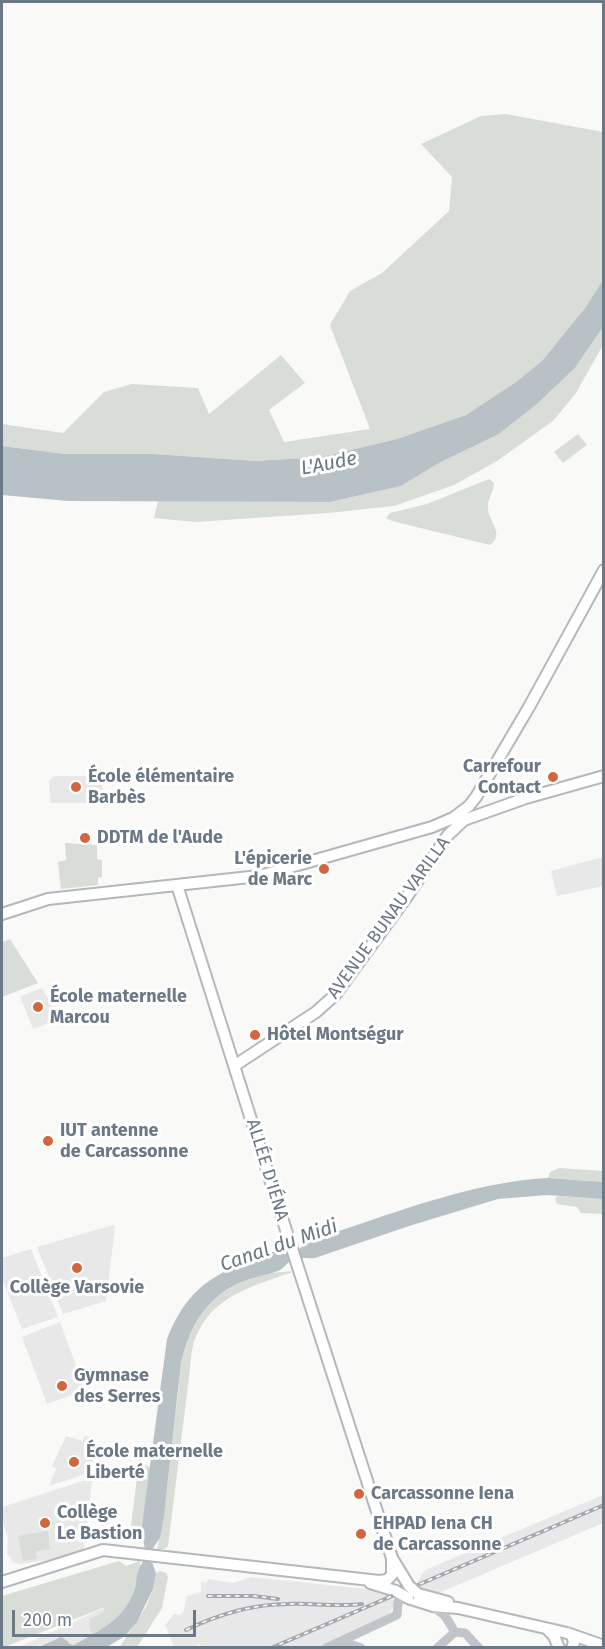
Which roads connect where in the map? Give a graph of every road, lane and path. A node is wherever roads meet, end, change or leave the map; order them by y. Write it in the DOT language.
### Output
graph roads {
  1 [pos="603,570"];
  2 [pos="603,776"];
  3 [pos="468,808"];
  4 [pos="483,812"];
  5 [pos="441,824"];
  6 [pos="448,836"];
  7 [pos="177,885"];
  8 [pos="2,914"];
  9 [pos="234,1066"];
  10 [pos="392,1558"];
  11 [pos="364,1580"];
  12 [pos="2,1582"];
  13 [pos="405,1594"];
  14 [pos="433,1606"];
  15 [pos="458,1608"];
  16 [pos="455,1632"];
  17 [pos="341,1641"];
  18 [pos="564,1643"];
  19 [pos="603,1646"];
  20 [pos="326,1647"];
  21 [pos="361,1647"];
  22 [pos="437,1647"];
  23 [pos="479,1647"];
  1 -- 3 [label="main road, AVENUE BUNAU VARILLA"];
  2 -- 4 [label="main road, AVENUE BUNAU VARILLA"];
  3 -- 4 [label="main road"];
  3 -- 4 [label="main road, AVENUE BUNAU VARILLA"];
  3 -- 5 [label="main road"];
  3 -- 6 [label="main road, AVENUE BUNAU VARILLA"];
  5 -- 6 [label="main road"];
  5 -- 7 [label="main road"];
  6 -- 9 [label="main road, AVENUE BUNAU VARILLA"];
  7 -- 8 [label="main road"];
  7 -- 9 [label="main road, ALLÉE D'IÉNA"];
  9 -- 10 [label="main road, ALLÉE D'IÉNA"];
  10 -- 11 [label="main road"];
  10 -- 13 [label="main road, ALLÉE D'IÉNA"];
  11 -- 12 [label="main road"];
  11 -- 13 [label="main road"];
  13 -- 14 [label="main road"];
  13 -- 15 [label="main road"];
  13 -- 17 [label="street"];
  14 -- 15 [label="main road"];
  14 -- 16 [label="street"];
  15 -- 18 [label="main road"];
  16 -- 22 [label="street"];
  16 -- 23 [label="street"];
  17 -- 20 [label="street"];
  17 -- 21 [label="street"];
  18 -- 19 [label="main road"];
}
